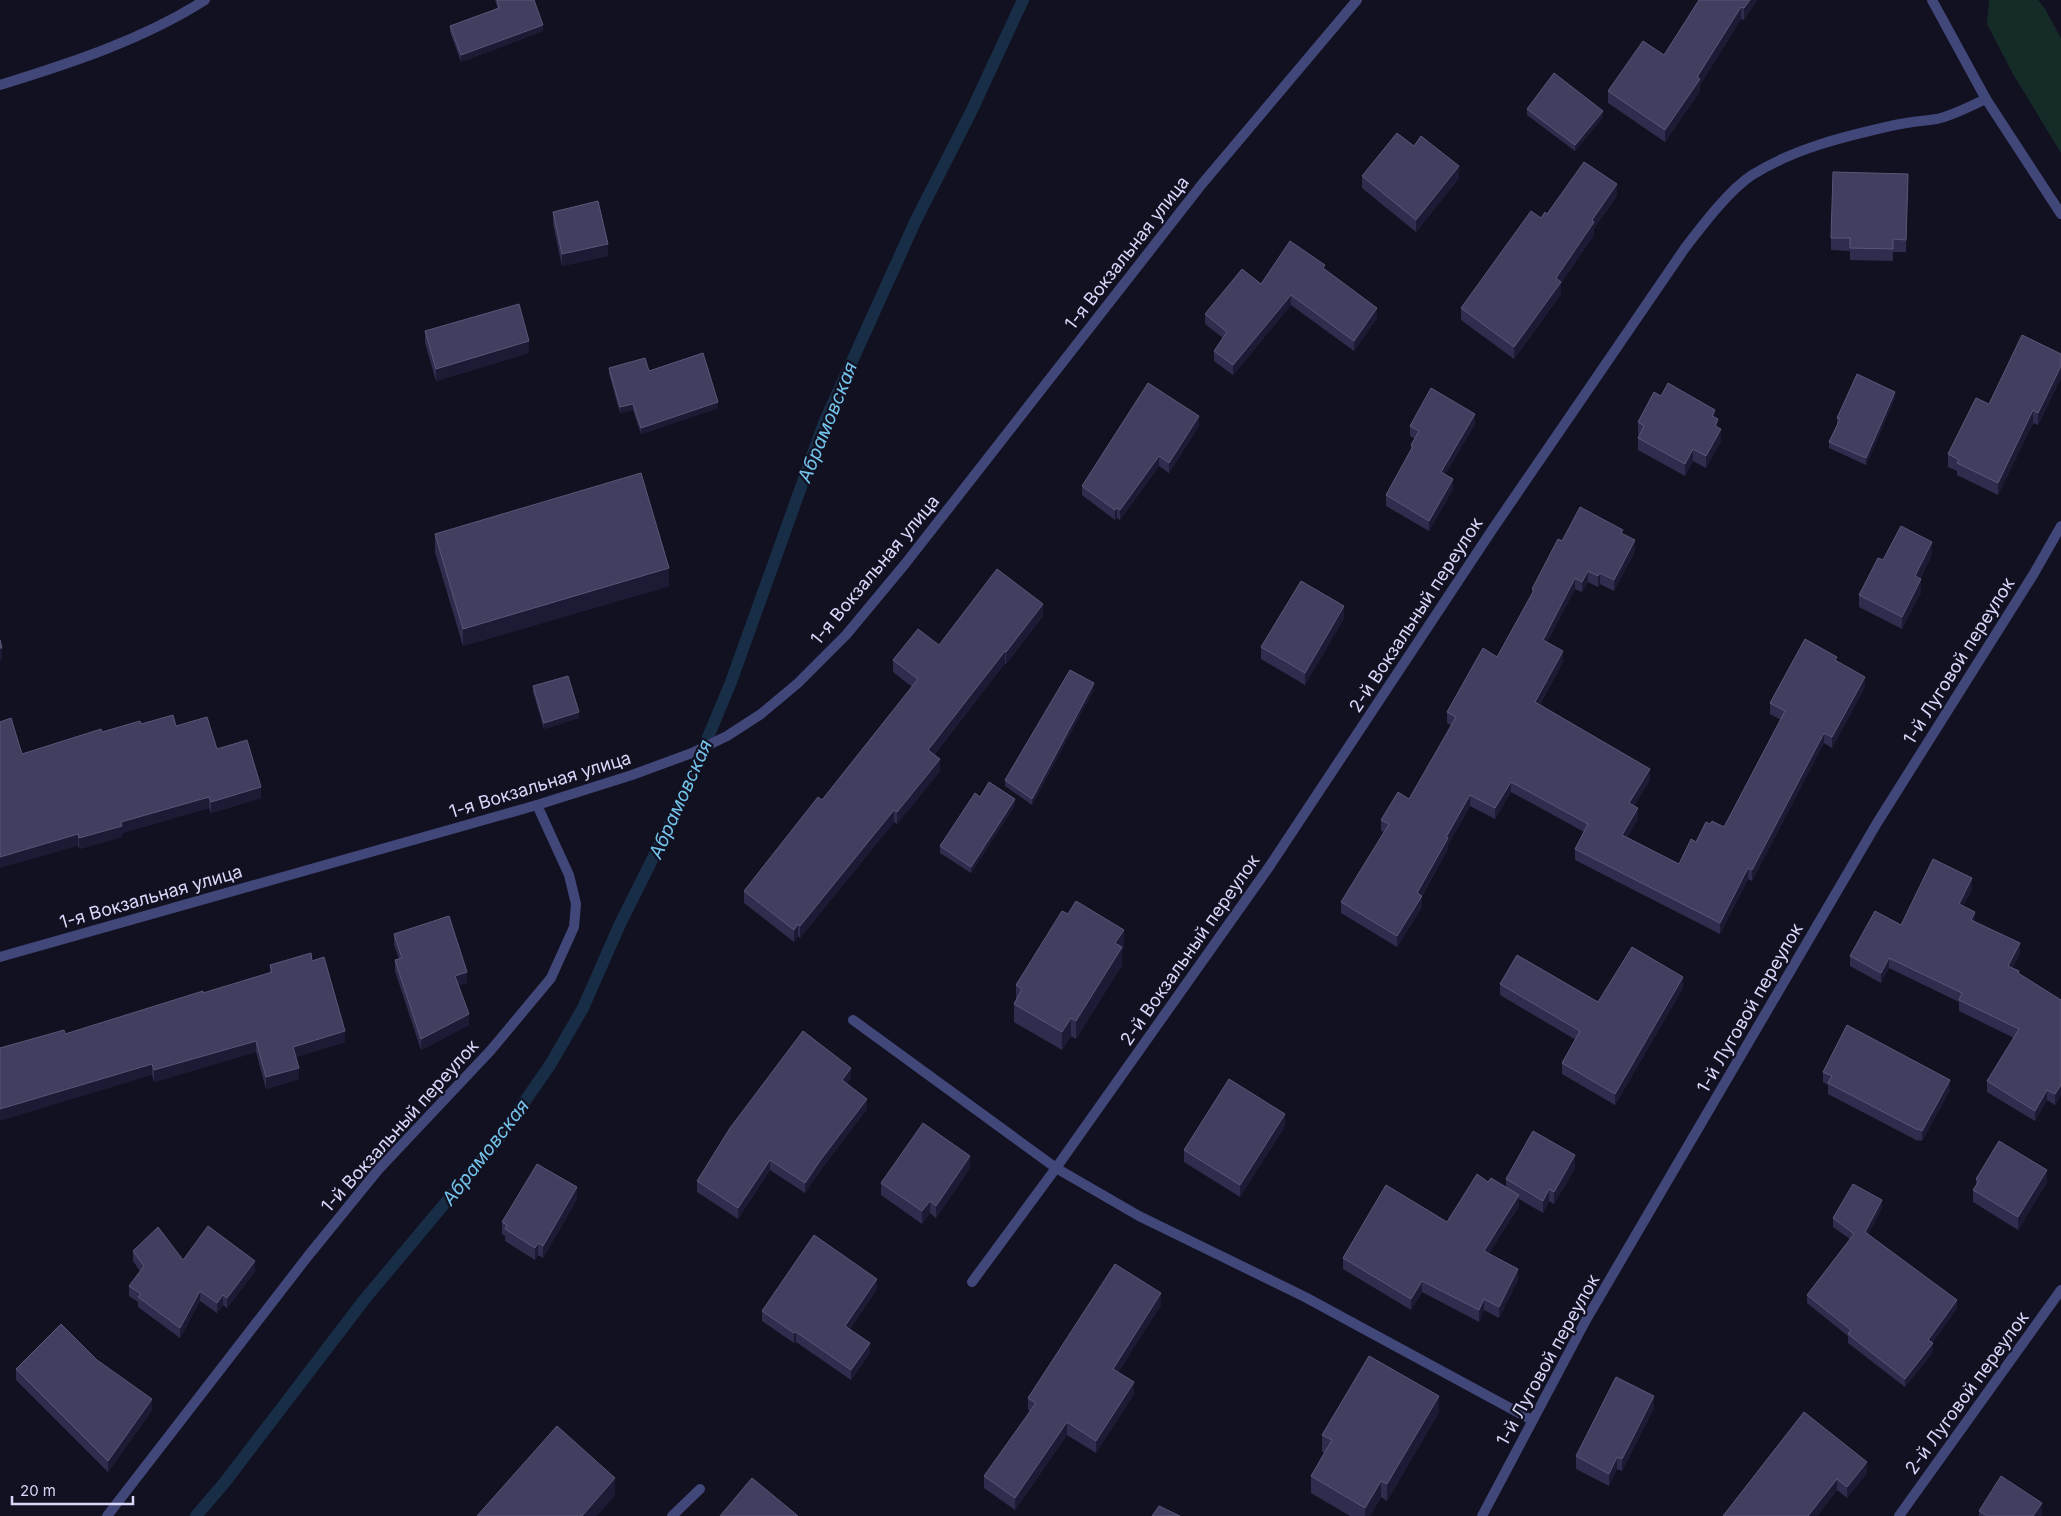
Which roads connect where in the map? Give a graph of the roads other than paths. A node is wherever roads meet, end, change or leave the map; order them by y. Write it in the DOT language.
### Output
graph roads {
  1 [pos="205,0"];
  2 [pos="1357,0"];
  3 [pos="1932,0"];
  4 [pos="0,85"];
  5 [pos="1986,99"];
  6 [pos="2061,214"];
  7 [pos="2061,526"];
  8 [pos="538,805"];
  9 [pos="0,957"];
  10 [pos="853,1020"];
  11 [pos="1056,1168"];
  12 [pos="972,1282"];
  13 [pos="2061,1290"];
  14 [pos="1532,1420"];
  15 [pos="700,1489"];
  16 [pos="1487,1514"];
  17 [pos="107,1516"];
  18 [pos="672,1516"];
  19 [pos="1899,1516"];
  1 -- 4 [label="street"];
  2 -- 8 [label="street, 1-я Вокзальная улица"];
  3 -- 5 [label="street"];
  5 -- 6 [label="street"];
  5 -- 11 [label="street, 2-й Вокзальный переулок"];
  7 -- 14 [label="street, 1-й Луговой переулок"];
  8 -- 9 [label="street, 1-я Вокзальная улица"];
  8 -- 17 [label="street, 1-й Вокзальный переулок"];
  10 -- 11 [label="street"];
  11 -- 12 [label="street, 2-й Вокзальный переулок"];
  11 -- 14 [label="street"];
  13 -- 19 [label="street, 2-й Луговой переулок"];
  14 -- 16 [label="street, 1-й Луговой переулок"];
  15 -- 18 [label="street"];
}
